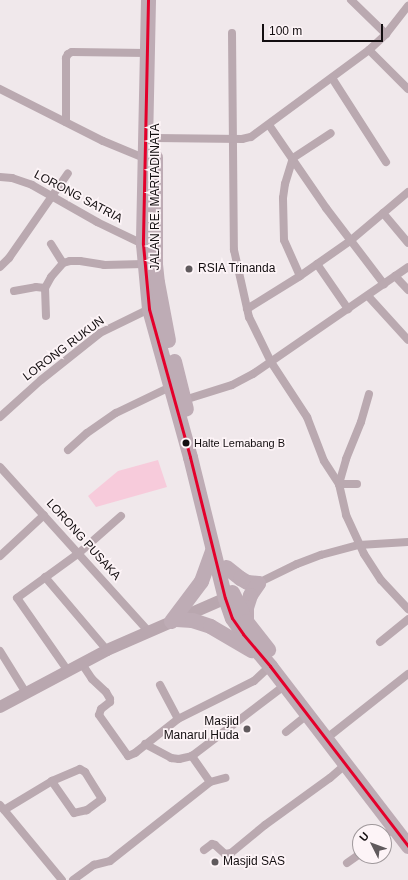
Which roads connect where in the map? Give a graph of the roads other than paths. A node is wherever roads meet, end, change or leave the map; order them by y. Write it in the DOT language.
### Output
graph roads {
  1 [pos="148,0"];
  2 [pos="158,0"];
  3 [pos="351,0"];
  4 [pos="408,6"];
  5 [pos="232,33"];
  6 [pos="386,34"];
  7 [pos="369,50"];
  8 [pos="147,53"];
  9 [pos="332,78"];
  10 [pos="408,89"];
  11 [pos="0,90"];
  12 [pos="66,122"];
  13 [pos="269,125"];
  14 [pos="331,133"];
  15 [pos="150,138"];
  16 [pos="234,139"];
  17 [pos="144,158"];
  18 [pos="293,158"];
  19 [pos="386,162"];
  20 [pos="68,173"];
  21 [pos="0,178"];
  22 [pos="408,192"];
  23 [pos="52,197"];
  24 [pos="383,213"];
  25 [pos="350,241"];
  26 [pos="408,243"];
  27 [pos="52,244"];
  28 [pos="143,244"];
  29 [pos="63,263"];
  30 [pos="144,264"];
  31 [pos="317,264"];
  32 [pos="0,267"];
  33 [pos="408,267"];
  34 [pos="300,276"];
  35 [pos="395,276"];
  36 [pos="384,284"];
  37 [pos="45,288"];
  38 [pos="408,290"];
  39 [pos="14,291"];
  40 [pos="368,296"];
  41 [pos="149,309"];
  42 [pos="247,309"];
  43 [pos="348,310"];
  44 [pos="46,316"];
  45 [pos="408,340"];
  46 [pos="271,362"];
  47 [pos="170,387"];
  48 [pos="369,394"];
  49 [pos="179,402"];
  50 [pos="2,411"];
  51 [pos="68,450"];
  52 [pos="2,472"];
  53 [pos="339,484"];
  54 [pos="357,484"];
  55 [pos="44,515"];
  56 [pos="121,516"];
  57 [pos="408,542"];
  58 [pos="359,545"];
  59 [pos="212,551"];
  60 [pos="79,553"];
  61 [pos="0,556"];
  62 [pos="226,567"];
  63 [pos="45,577"];
  64 [pos="258,583"];
  65 [pos="229,596"];
  66 [pos="408,609"];
  67 [pos="408,619"];
  68 [pos="174,620"];
  69 [pos="246,621"];
  70 [pos="148,631"];
  71 [pos="380,642"];
  72 [pos="107,650"];
  73 [pos="0,651"];
  74 [pos="266,662"];
  75 [pos="82,664"];
  76 [pos="68,671"];
  77 [pos="408,674"];
  78 [pos="160,685"];
  79 [pos="284,686"];
  80 [pos="26,693"];
  81 [pos="0,707"];
  82 [pos="307,716"];
  83 [pos="178,719"];
  84 [pos="286,732"];
  85 [pos="332,734"];
  86 [pos="145,744"];
  87 [pos="192,756"];
  88 [pos="345,765"];
  89 [pos="225,778"];
  90 [pos="213,779"];
  91 [pos="52,781"];
  92 [pos="2,808"];
  93 [pos="395,832"];
  94 [pos="408,846"];
  95 [pos="204,850"];
  96 [pos="352,860"];
  97 [pos="347,863"];
  98 [pos="62,880"];
  99 [pos="73,880"];
  1 -- 8 [label="highway"];
  2 -- 15 [label="highway, JALAN RE. MARTADINATA"];
  3 -- 6 [label="street"];
  4 -- 6 [label="street"];
  5 -- 16 [label="street"];
  6 -- 7 [label="street"];
  7 -- 9 [label="street"];
  7 -- 10 [label="street"];
  8 -- 12 [label="street"];
  8 -- 15 [label="highway"];
  9 -- 13 [label="street"];
  9 -- 19 [label="street"];
  11 -- 12 [label="street"];
  12 -- 17 [label="street"];
  13 -- 16 [label="street"];
  13 -- 18 [label="street"];
  14 -- 18 [label="street"];
  15 -- 16 [label="street"];
  15 -- 17 [label="highway"];
  15 -- 49 [label="highway, JALAN RE. MARTADINATA"];
  16 -- 42 [label="street"];
  17 -- 28 [label="highway"];
  18 -- 25 [label="street"];
  18 -- 34 [label="street"];
  20 -- 23 [label="street"];
  21 -- 23 [label="street, LORONG SATRIA"];
  22 -- 24 [label="street"];
  23 -- 28 [label="street, LORONG SATRIA"];
  23 -- 32 [label="street"];
  24 -- 25 [label="street"];
  24 -- 26 [label="street"];
  25 -- 31 [label="street"];
  25 -- 36 [label="street"];
  27 -- 29 [label="street"];
  28 -- 30 [label="highway"];
  29 -- 30 [label="street"];
  29 -- 37 [label="street"];
  30 -- 41 [label="highway"];
  31 -- 34 [label="street"];
  31 -- 43 [label="street"];
  33 -- 35 [label="street"];
  34 -- 42 [label="street"];
  35 -- 36 [label="street"];
  35 -- 38 [label="street"];
  36 -- 40 [label="street"];
  37 -- 39 [label="street"];
  37 -- 44 [label="street"];
  40 -- 43 [label="street"];
  40 -- 45 [label="street"];
  41 -- 47 [label="highway"];
  41 -- 50 [label="street, LORONG RUKUN"];
  42 -- 46 [label="street"];
  43 -- 46 [label="street"];
  46 -- 49 [label="street"];
  46 -- 53 [label="street"];
  47 -- 49 [label="highway"];
  47 -- 51 [label="street"];
  48 -- 53 [label="street"];
  49 -- 59 [label="highway"];
  49 -- 62 [label="highway, JALAN RE. MARTADINATA"];
  52 -- 55 [label="street, LORONG PUSAKA"];
  53 -- 54 [label="street"];
  53 -- 58 [label="street"];
  55 -- 60 [label="street, LORONG PUSAKA"];
  55 -- 61 [label="street"];
  56 -- 60 [label="street"];
  57 -- 58 [label="street"];
  58 -- 64 [label="street"];
  58 -- 66 [label="street"];
  59 -- 65 [label="highway"];
  59 -- 68 [label="highway"];
  60 -- 63 [label="street"];
  60 -- 70 [label="street, LORONG PUSAKA"];
  62 -- 64 [label="highway"];
  62 -- 65 [label="highway, JALAN RE. MARTADINATA"];
  63 -- 72 [label="street"];
  63 -- 76 [label="street"];
  64 -- 69 [label="highway"];
  65 -- 68 [label="street"];
  65 -- 69 [label="highway, JALAN RE. MARTADINATA"];
  65 -- 74 [label="highway"];
  67 -- 71 [label="street"];
  68 -- 70 [label="street"];
  68 -- 74 [label="highway"];
  69 -- 85 [label="highway, JALAN RE. MARTADINATA"];
  70 -- 72 [label="street"];
  72 -- 75 [label="street"];
  73 -- 80 [label="street"];
  74 -- 79 [label="highway"];
  74 -- 83 [label="street"];
  75 -- 76 [label="street"];
  75 -- 86 [label="street"];
  76 -- 80 [label="street"];
  77 -- 85 [label="street"];
  78 -- 83 [label="street"];
  79 -- 82 [label="highway"];
  79 -- 87 [label="street"];
  80 -- 81 [label="street"];
  82 -- 84 [label="street"];
  82 -- 88 [label="highway"];
  83 -- 86 [label="street"];
  85 -- 93 [label="highway, JALAN RE. MARTADINATA"];
  86 -- 87 [label="street"];
  87 -- 90 [label="street"];
  88 -- 93 [label="highway"];
  88 -- 95 [label="street"];
  89 -- 90 [label="street"];
  90 -- 99 [label="street"];
  91 -- 91 [label="street"];
  91 -- 92 [label="street"];
  92 -- 98 [label="street"];
  93 -- 94 [label="highway"];
  96 -- 97 [label="street"];
}
